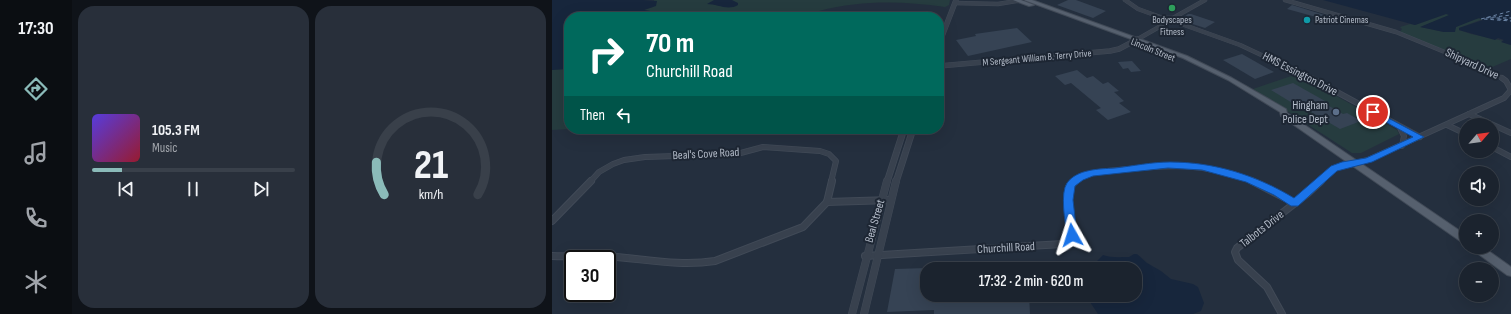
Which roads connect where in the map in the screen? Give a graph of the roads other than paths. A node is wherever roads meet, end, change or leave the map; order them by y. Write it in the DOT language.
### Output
graph roads {
  1 [pos="1019,0"];
  2 [pos="1027,0"];
  3 [pos="1125,0"];
  4 [pos="1205,0"];
  5 [pos="1285,0"];
  6 [pos="956,1"];
  7 [pos="1163,18"];
  8 [pos="1173,18"];
  9 [pos="1176,22"];
  10 [pos="1166,23"];
  11 [pos="944,31"];
  12 [pos="1136,40"];
  13 [pos="944,66"];
  14 [pos="1511,92"];
  15 [pos="1470,114"];
  16 [pos="1394,124"];
  17 [pos="1447,124"];
  18 [pos="1459,130"];
  19 [pos="902,134"];
  20 [pos="911,134"];
  21 [pos="1511,134"];
  22 [pos="1420,137"];
  23 [pos="1402,146"];
  24 [pos="1499,151"];
  25 [pos="1511,157"];
  26 [pos="1355,163"];
  27 [pos="891,200"];
  28 [pos="881,201"];
  29 [pos="826,202"];
  30 [pos="1295,203"];
  31 [pos="552,221"];
  32 [pos="1459,235"];
  33 [pos="1486,254"];
  34 [pos="878,255"];
  35 [pos="552,256"];
  36 [pos="866,256"];
  37 [pos="1511,272"];
  38 [pos="852,314"];
  39 [pos="864,314"];
  40 [pos="1282,314"];
  1 -- 6 [label="street"];
  1 -- 12 [label="main road, Lincoln Street"];
  2 -- 12 [label="main road, Lincoln Street"];
  3 -- 7 [label="street"];
  4 -- 8 [label="street"];
  5 -- 14 [label="street, Shipyard Drive"];
  6 -- 11 [label="street"];
  7 -- 8 [label="street"];
  7 -- 10 [label="street"];
  8 -- 9 [label="street"];
  9 -- 10 [label="street"];
  9 -- 16 [label="street, HMS Essington Drive"];
  10 -- 12 [label="street"];
  12 -- 13 [label="street, M Sergeant William B. Terry Drive"];
  12 -- 26 [label="main road, Lincoln Street"];
  14 -- 15 [label="street, Shipyard Drive"];
  15 -- 17 [label="street, Shipyard Drive"];
  15 -- 21 [label="street"];
  16 -- 22 [label="street, HMS Essington Drive"];
  16 -- 23 [label="street"];
  17 -- 18 [label="street"];
  17 -- 22 [label="street, Shipyard Drive"];
  19 -- 28 [label="street, Beal Street"];
  20 -- 27 [label="street, Beal Street"];
  22 -- 23 [label="street, Shipyard Drive"];
  23 -- 26 [label="street, Shipyard Drive"];
  24 -- 25 [label="street"];
  26 -- 30 [label="street, Talbots Drive"];
  26 -- 32 [label="main road, Lincoln Street"];
  27 -- 28 [label="street"];
  27 -- 34 [label="street, Beal Street"];
  28 -- 29 [label="street"];
  28 -- 36 [label="street, Beal Street"];
  29 -- 31 [label="street, Beal's Cove Road"];
  29 -- 35 [label="street, Beal's Cove Road"];
  30 -- 34 [label="street, Churchill Road"];
  30 -- 40 [label="street, Talbots Drive"];
  33 -- 37 [label="main road"];
  34 -- 36 [label="street, Churchill Road"];
  34 -- 39 [label="street, Beal Street"];
  36 -- 38 [label="street, Beal Street"];
}
